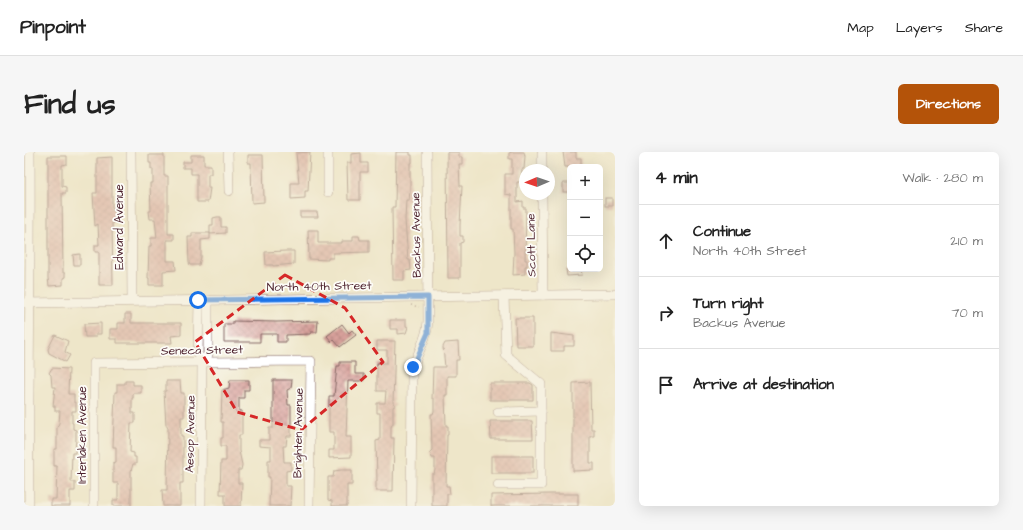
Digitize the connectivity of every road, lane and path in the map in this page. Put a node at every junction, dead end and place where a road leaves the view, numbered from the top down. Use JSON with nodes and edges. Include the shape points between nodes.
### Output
{"nodes":[{"id":1,"x":30,"y":152,"type":"edge"},
{"id":2,"x":130,"y":152,"type":"edge"},
{"id":3,"x":228,"y":152,"type":"edge"},
{"id":4,"x":328,"y":152,"type":"edge"},
{"id":5,"x":427,"y":152,"type":"edge"},
{"id":6,"x":542,"y":152,"type":"edge"},
{"id":7,"x":542,"y":164,"type":"edge"},
{"id":8,"x":228,"y":191,"type":"dead end"},
{"id":9,"x":328,"y":192,"type":"dead end"},
{"id":10,"x":27,"y":194,"type":"edge"},
{"id":11,"x":542,"y":200,"type":"edge"},
{"id":12,"x":27,"y":214,"type":"edge"},
{"id":13,"x":615,"y":294,"type":"edge"},
{"id":14,"x":544,"y":295,"type":"junction"},
{"id":15,"x":504,"y":296,"type":"junction"},
{"id":16,"x":428,"y":297,"type":"junction"},
{"id":17,"x":198,"y":300,"type":"junction"},
{"id":18,"x":208,"y":300,"type":"junction"},
{"id":19,"x":132,"y":301,"type":"junction"},
{"id":20,"x":27,"y":303,"type":"edge"},
{"id":21,"x":310,"y":361,"type":"joint"},
{"id":22,"x":202,"y":362,"type":"junction"},
{"id":23,"x":94,"y":364,"type":"joint"},
{"id":24,"x":541,"y":411,"type":"junction"},
{"id":25,"x":498,"y":412,"type":"dead end"},
{"id":26,"x":498,"y":485,"type":"dead end"},
{"id":27,"x":29,"y":506,"type":"edge"},
{"id":28,"x":94,"y":506,"type":"edge"},
{"id":29,"x":201,"y":506,"type":"edge"},
{"id":30,"x":309,"y":506,"type":"edge"},
{"id":31,"x":411,"y":506,"type":"edge"}],
"edges":[{"from":1,"to":10,"type":"street"},
{"from":2,"to":19,"type":"street","name":"Edward Avenue"},
{"from":3,"to":8,"type":"street"},
{"from":4,"to":9,"type":"street"},
{"from":5,"to":16,"type":"street","name":"Backus Avenue"},
{"from":6,"to":7,"type":"street"},
{"from":10,"to":12,"type":"street"},
{"from":11,"to":14,"type":"street","name":"Scott Lane"},
{"from":12,"to":20,"type":"street"},
{"from":13,"to":14,"type":"street","name":"North 40th Street"},
{"from":14,"to":15,"type":"street","name":"North 40th Street"},
{"from":15,"to":16,"type":"street","name":"North 40th Street"},
{"from":15,"to":24,"type":"street","via":[[506,355],[541,384]]},
{"from":16,"to":18,"type":"street","name":"North 40th Street"},
{"from":16,"to":31,"type":"street","name":"Backus Avenue","via":[[428,333],[412,375]]},
{"from":17,"to":18,"type":"street","name":"North 40th Street"},
{"from":17,"to":19,"type":"street","name":"North 40th Street"},
{"from":17,"to":22,"type":"street","name":"Aesop Avenue","via":[[198,355]]},
{"from":18,"to":22,"type":"street","name":"Aesop Avenue","via":[[208,354]]},
{"from":19,"to":20,"type":"street","name":"North 40th Street"},
{"from":20,"to":27,"type":"street"},
{"from":21,"to":22,"type":"street","name":"Seneca Street"},
{"from":21,"to":30,"type":"street","name":"Brighten Avenue"},
{"from":22,"to":23,"type":"street","name":"Seneca Street"},
{"from":22,"to":29,"type":"street","name":"Aesop Avenue"},
{"from":23,"to":28,"type":"street","name":"Interlaken Avenue"},
{"from":24,"to":25,"type":"street"},
{"from":24,"to":26,"type":"street","via":[[541,485]]}]}
